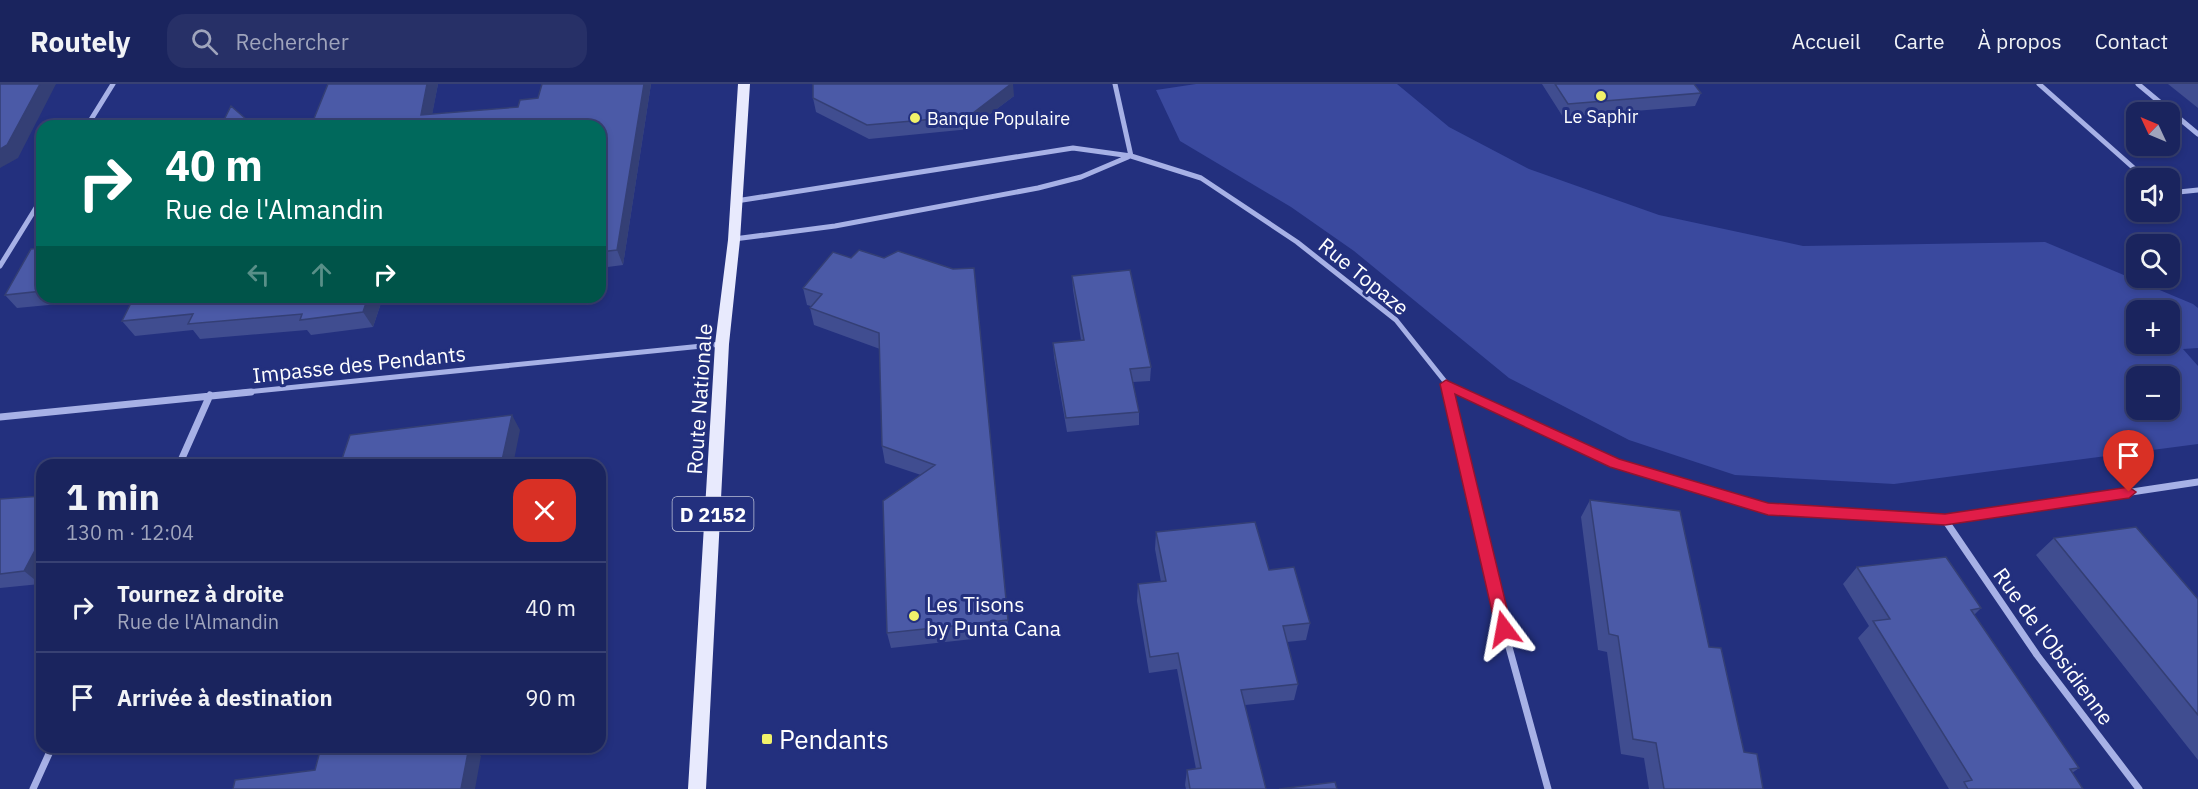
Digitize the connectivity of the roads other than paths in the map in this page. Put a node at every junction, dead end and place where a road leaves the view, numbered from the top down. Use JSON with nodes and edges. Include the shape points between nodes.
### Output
{"nodes":[{"id":1,"x":113,"y":84,"type":"edge"},
{"id":2,"x":744,"y":84,"type":"edge"},
{"id":3,"x":1115,"y":84,"type":"edge"},
{"id":4,"x":2039,"y":84,"type":"edge"},
{"id":5,"x":2138,"y":84,"type":"edge"},
{"id":6,"x":91,"y":120,"type":"edge"},
{"id":7,"x":2198,"y":134,"type":"edge"},
{"id":8,"x":1131,"y":156,"type":"junction"},
{"id":9,"x":2134,"y":168,"type":"edge"},
{"id":10,"x":2198,"y":190,"type":"edge"},
{"id":11,"x":2180,"y":192,"type":"edge"},
{"id":12,"x":735,"y":201,"type":"junction"},
{"id":13,"x":36,"y":208,"type":"edge"},
{"id":14,"x":734,"y":240,"type":"junction"},
{"id":15,"x":0,"y":266,"type":"edge"},
{"id":16,"x":722,"y":344,"type":"junction"},
{"id":17,"x":1446,"y":384,"type":"junction"},
{"id":18,"x":210,"y":395,"type":"junction"},
{"id":19,"x":0,"y":417,"type":"edge"},
{"id":20,"x":182,"y":459,"type":"edge"},
{"id":21,"x":2198,"y":482,"type":"edge"},
{"id":22,"x":1945,"y":519,"type":"junction"},
{"id":23,"x":49,"y":753,"type":"edge"},
{"id":24,"x":33,"y":789,"type":"edge"},
{"id":25,"x":697,"y":789,"type":"edge"},
{"id":26,"x":1548,"y":789,"type":"edge"},
{"id":27,"x":2139,"y":789,"type":"edge"}],
"edges":[{"from":1,"to":6,"type":"street"},
{"from":2,"to":12,"type":"main road","name":"Route Nationale","number":"D 2152"},
{"from":3,"to":8,"type":"street"},
{"from":4,"to":9,"type":"street"},
{"from":5,"to":7,"type":"street"},
{"from":8,"to":12,"type":"street","name":"Rue Topaze","via":[[1073,148]]},
{"from":8,"to":14,"type":"street","via":[[1081,177],[1038,188],[835,226]]},
{"from":8,"to":17,"type":"street","name":"Rue Topaze","via":[[1201,178],[1297,242],[1395,320]]},
{"from":10,"to":11,"type":"street"},
{"from":12,"to":14,"type":"main road","name":"Route Nationale","number":"D 2152"},
{"from":13,"to":15,"type":"street"},
{"from":14,"to":16,"type":"main road","name":"Route Nationale","number":"D 2152"},
{"from":16,"to":18,"type":"street","name":"Impasse des Pendants"},
{"from":16,"to":25,"type":"main road","name":"Route Nationale","number":"D 2152"},
{"from":17,"to":22,"type":"street","via":[[1615,463],[1768,509]]},
{"from":17,"to":26,"type":"street","name":"Rue Topaze","via":[[1504,629]]},
{"from":18,"to":19,"type":"street","name":"Impasse des Pendants"},
{"from":18,"to":20,"type":"street"},
{"from":21,"to":22,"type":"street"},
{"from":22,"to":27,"type":"street","name":"Rue de l'Obsidienne","via":[[2037,655]]},
{"from":23,"to":24,"type":"street"}]}
